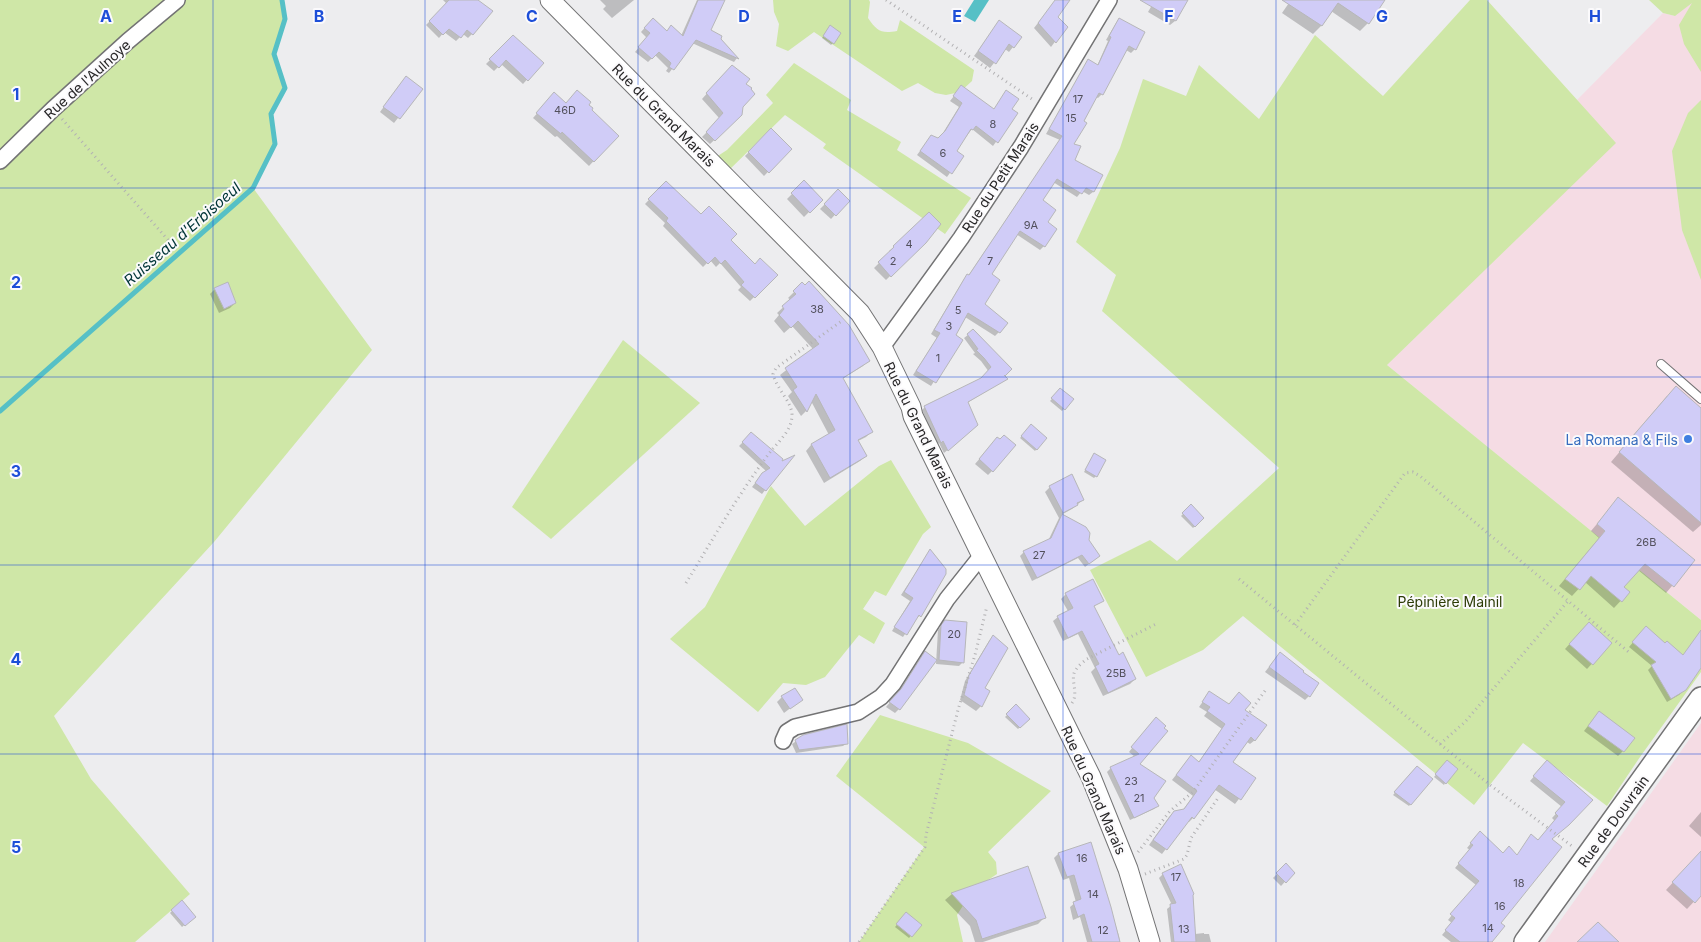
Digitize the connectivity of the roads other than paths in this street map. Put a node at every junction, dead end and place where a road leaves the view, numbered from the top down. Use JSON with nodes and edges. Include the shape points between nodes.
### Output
{"nodes":[{"id":1,"x":177,"y":0,"type":"edge"},
{"id":2,"x":550,"y":0,"type":"edge"},
{"id":3,"x":1109,"y":0,"type":"edge"},
{"id":4,"x":0,"y":161,"type":"edge"},
{"id":5,"x":882,"y":347,"type":"junction"},
{"id":6,"x":1661,"y":364,"type":"dead end"},
{"id":7,"x":1701,"y":399,"type":"edge"},
{"id":8,"x":982,"y":554,"type":"junction"},
{"id":9,"x":1701,"y":698,"type":"edge"},
{"id":10,"x":783,"y":741,"type":"dead end"},
{"id":11,"x":1150,"y":942,"type":"edge"},
{"id":12,"x":1525,"y":942,"type":"edge"}],
"edges":[{"from":1,"to":4,"type":"street","name":"Rue de l'Aulnoye","via":[[53,109]]},
{"from":2,"to":5,"type":"street","name":"Rue du Grand Marais","via":[[854,306]]},
{"from":3,"to":5,"type":"street","name":"Rue du Petit Marais","via":[[1021,147],[961,238]]},
{"from":5,"to":8,"type":"street","name":"Rue du Grand Marais"},
{"from":6,"to":7,"type":"lane"},
{"from":8,"to":10,"type":"street","via":[[881,697],[858,712],[795,727],[787,732]]},
{"from":8,"to":11,"type":"street","name":"Rue du Grand Marais","via":[[1091,777],[1128,871]]},
{"from":9,"to":12,"type":"main road","name":"Rue de Douvrain"}]}
